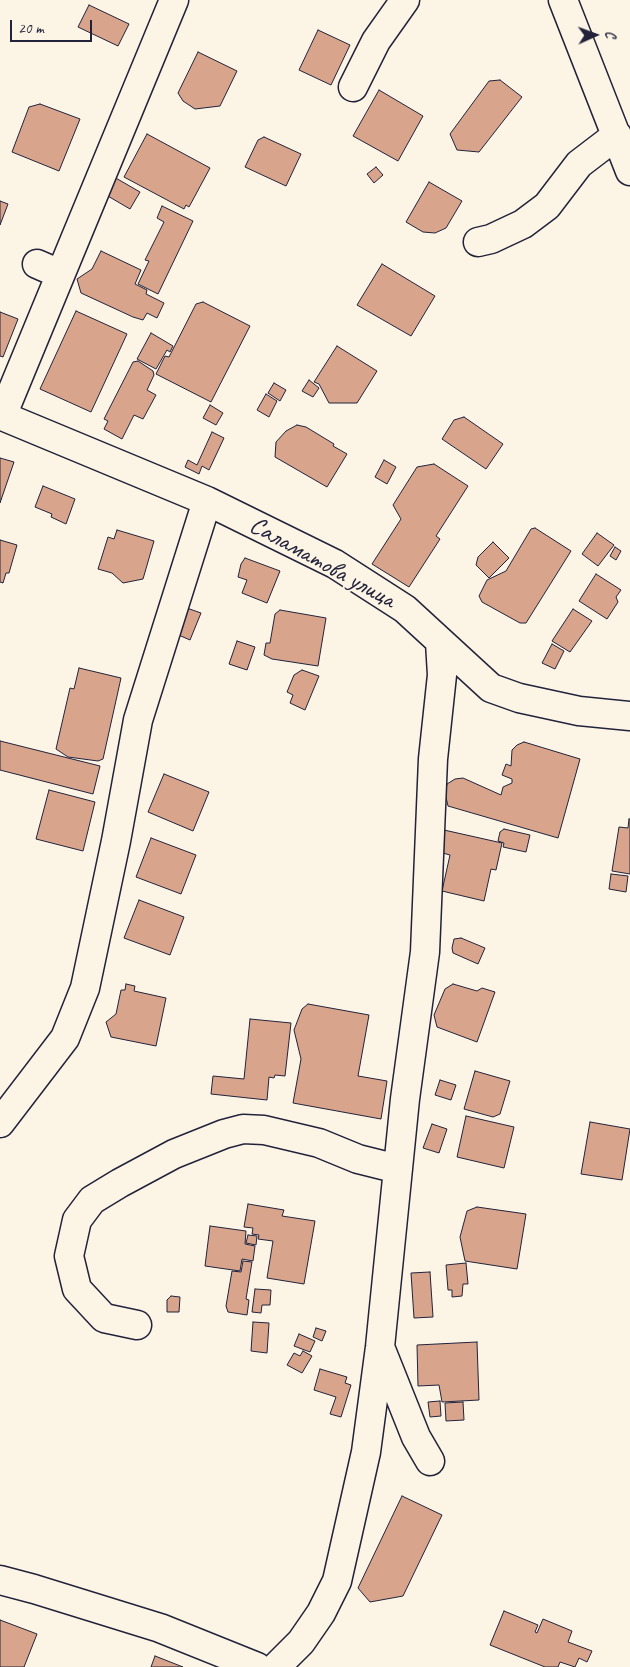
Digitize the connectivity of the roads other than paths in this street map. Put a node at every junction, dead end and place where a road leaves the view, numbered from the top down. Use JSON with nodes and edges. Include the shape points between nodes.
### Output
{"nodes":[{"id":1,"x":174,"y":0,"type":"edge"},
{"id":2,"x":405,"y":0,"type":"edge"},
{"id":3,"x":564,"y":0,"type":"edge"},
{"id":4,"x":353,"y":87,"type":"dead end"},
{"id":5,"x":617,"y":135,"type":"junction"},
{"id":6,"x":630,"y":171,"type":"edge"},
{"id":7,"x":478,"y":242,"type":"dead end"},
{"id":8,"x":1,"y":415,"type":"edge"},
{"id":9,"x":207,"y":501,"type":"junction"},
{"id":10,"x":440,"y":642,"type":"junction"},
{"id":11,"x":630,"y":716,"type":"edge"},
{"id":12,"x":0,"y":1123,"type":"edge"},
{"id":13,"x":398,"y":1169,"type":"junction"},
{"id":14,"x":137,"y":1325,"type":"dead end"},
{"id":15,"x":380,"y":1347,"type":"junction"},
{"id":16,"x":430,"y":1461,"type":"dead end"},
{"id":17,"x":0,"y":1580,"type":"edge"},
{"id":18,"x":257,"y":1667,"type":"edge"},
{"id":19,"x":276,"y":1667,"type":"edge"}],
"edges":[{"from":1,"to":8,"type":"street","via":[[48,269]]},
{"from":2,"to":4,"type":"street","via":[[376,41]]},
{"from":3,"to":5,"type":"street"},
{"from":5,"to":6,"type":"street"},
{"from":5,"to":7,"type":"street","via":[[579,164],[547,206],[523,224]]},
{"from":8,"to":9,"type":"street","name":"Саламатова улица"},
{"from":9,"to":10,"type":"street","name":"Саламатова улица","via":[[334,564],[405,609]]},
{"from":9,"to":12,"type":"street","via":[[138,720],[85,988],[65,1038]]},
{"from":10,"to":11,"type":"street","name":"Саламатова улица","via":[[491,688],[519,698],[579,711]]},
{"from":10,"to":13,"type":"street","via":[[442,675],[433,759],[425,952]]},
{"from":13,"to":14,"type":"street","via":[[358,1159],[319,1143],[264,1130],[243,1129],[174,1154],[106,1191],[92,1200],[77,1220],[69,1256],[77,1289],[104,1318]]},
{"from":13,"to":15,"type":"street"},
{"from":15,"to":16,"type":"street","via":[[416,1438]]},
{"from":15,"to":19,"type":"street","via":[[366,1452],[337,1581],[301,1642]]},
{"from":17,"to":18,"type":"street","via":[[160,1628]]}]}
